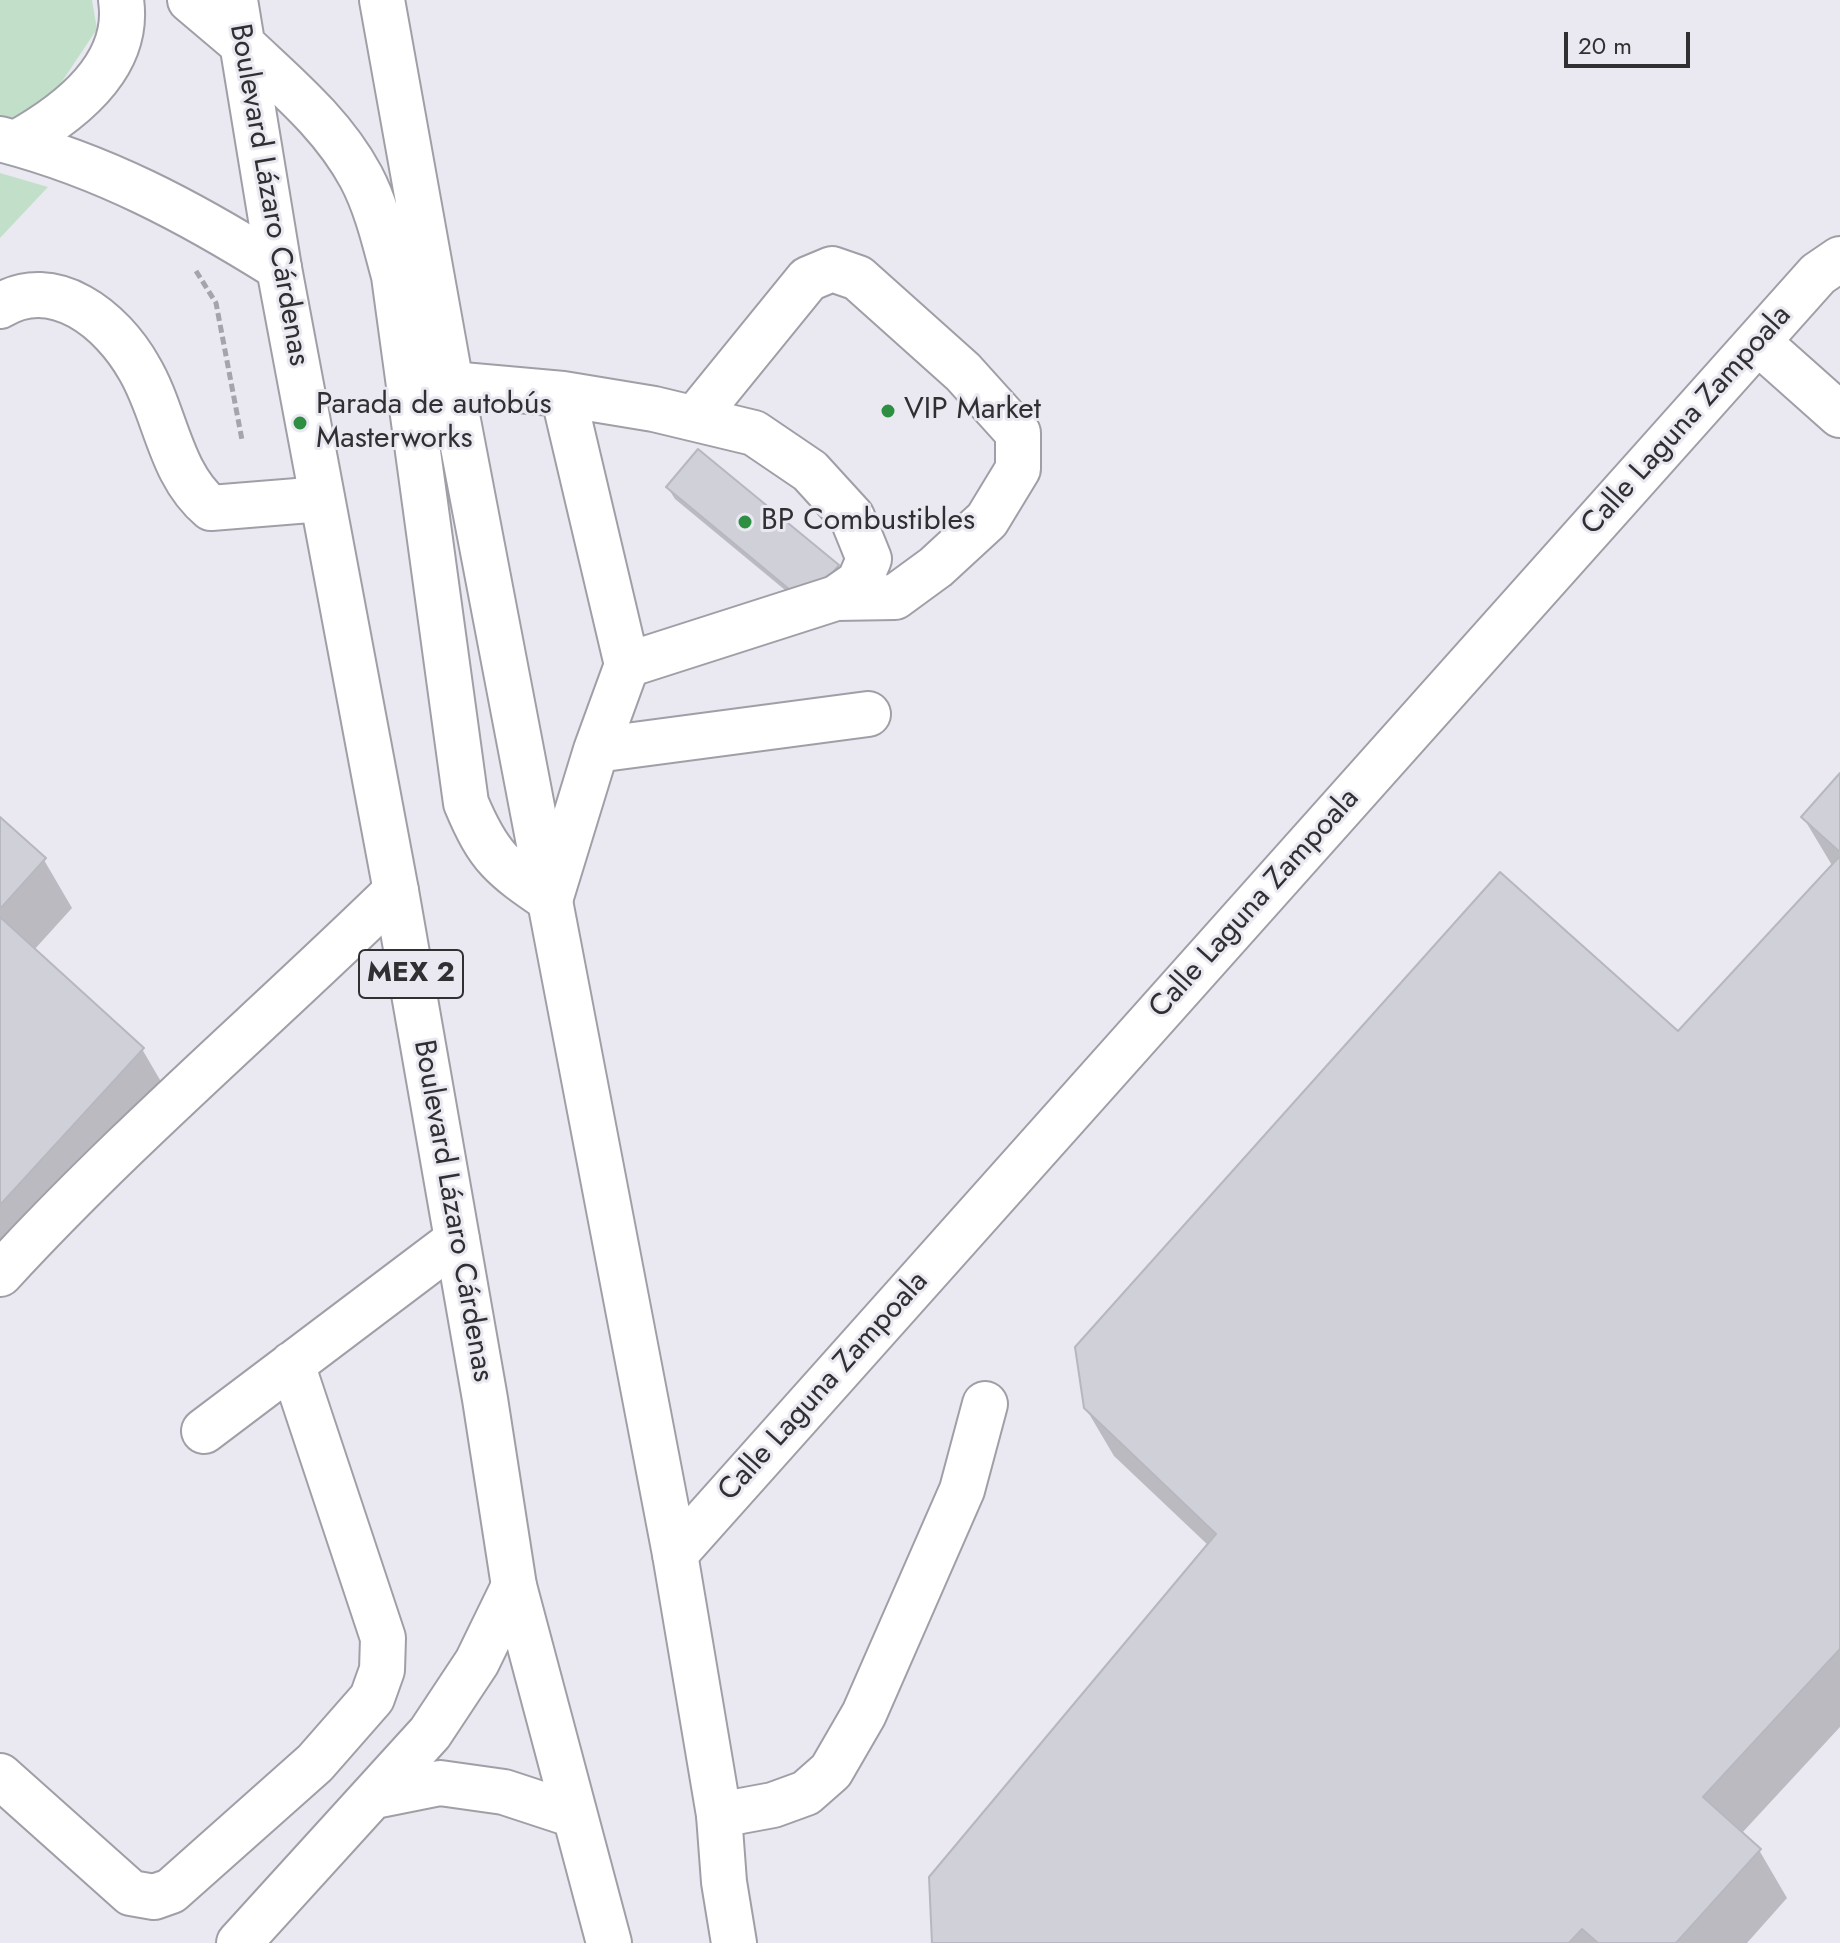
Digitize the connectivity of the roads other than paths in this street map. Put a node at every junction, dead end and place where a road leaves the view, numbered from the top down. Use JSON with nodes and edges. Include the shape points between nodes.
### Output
{"nodes":[{"id":1,"x":121,"y":0,"type":"edge"},
{"id":2,"x":190,"y":0,"type":"edge"},
{"id":3,"x":235,"y":0,"type":"edge"},
{"id":4,"x":382,"y":0,"type":"edge"},
{"id":5,"x":242,"y":44,"type":"junction"},
{"id":6,"x":8,"y":141,"type":"edge"},
{"id":7,"x":1840,"y":259,"type":"edge"},
{"id":8,"x":279,"y":268,"type":"junction"},
{"id":9,"x":0,"y":306,"type":"edge"},
{"id":10,"x":1758,"y":342,"type":"junction"},
{"id":11,"x":451,"y":384,"type":"junction"},
{"id":12,"x":563,"y":394,"type":"junction"},
{"id":13,"x":1840,"y":415,"type":"edge"},
{"id":14,"x":695,"y":418,"type":"junction"},
{"id":15,"x":322,"y":499,"type":"junction"},
{"id":16,"x":836,"y":598,"type":"junction"},
{"id":17,"x":627,"y":665,"type":"junction"},
{"id":18,"x":868,"y":714,"type":"dead end"},
{"id":19,"x":596,"y":750,"type":"junction"},
{"id":20,"x":396,"y":891,"type":"junction"},
{"id":21,"x":550,"y":900,"type":"junction"},
{"id":22,"x":457,"y":1240,"type":"junction"},
{"id":23,"x":0,"y":1274,"type":"edge"},
{"id":24,"x":292,"y":1364,"type":"junction"},
{"id":25,"x":985,"y":1404,"type":"dead end"},
{"id":26,"x":204,"y":1431,"type":"dead end"},
{"id":27,"x":675,"y":1554,"type":"junction"},
{"id":28,"x":514,"y":1586,"type":"junction"},
{"id":29,"x":0,"y":1776,"type":"edge"},
{"id":30,"x":375,"y":1796,"type":"junction"},
{"id":31,"x":574,"y":1815,"type":"junction"},
{"id":32,"x":719,"y":1815,"type":"junction"},
{"id":33,"x":239,"y":1943,"type":"edge"},
{"id":34,"x":609,"y":1943,"type":"edge"},
{"id":35,"x":734,"y":1943,"type":"edge"}],
"edges":[{"from":1,"to":6,"type":"main road","via":[[121,39],[97,80],[49,123]]},
{"from":2,"to":5,"type":"main road"},
{"from":3,"to":5,"type":"main road","name":"Boulevard Lázaro Cárdenas","number":"MEX 2"},
{"from":4,"to":11,"type":"main road"},
{"from":5,"to":8,"type":"main road","name":"Boulevard Lázaro Cárdenas","number":"MEX 2"},
{"from":5,"to":21,"type":"main road","via":[[319,117],[361,177],[373,207],[394,276],[466,803],[483,844]]},
{"from":6,"to":8,"type":"main road","via":[[137,186]]},
{"from":7,"to":10,"type":"main road","name":"Calle Laguna Zampoala","via":[[1818,274]]},
{"from":8,"to":15,"type":"main road","name":"Boulevard Lázaro Cárdenas","number":"MEX 2"},
{"from":9,"to":15,"type":"main road","via":[[33,294],[62,296],[105,325],[139,367],[179,467],[211,508]]},
{"from":10,"to":13,"type":"main road"},
{"from":10,"to":27,"type":"main road","name":"Calle Laguna Zampoala"},
{"from":11,"to":12,"type":"main road"},
{"from":11,"to":21,"type":"main road"},
{"from":12,"to":14,"type":"main road"},
{"from":12,"to":17,"type":"main road"},
{"from":14,"to":16,"type":"main road","via":[[754,433],[810,471],[852,517],[869,559],[859,582]]},
{"from":14,"to":16,"type":"main road","via":[[808,279],[832,269],[858,278],[963,372],[1018,433],[1018,469],[987,520],[936,567],[895,597]]},
{"from":15,"to":20,"type":"main road","name":"Boulevard Lázaro Cárdenas","number":"MEX 2"},
{"from":16,"to":17,"type":"main road"},
{"from":17,"to":19,"type":"main road"},
{"from":18,"to":19,"type":"main road"},
{"from":19,"to":21,"type":"main road"},
{"from":20,"to":22,"type":"main road","name":"Boulevard Lázaro Cárdenas","number":"MEX 2"},
{"from":20,"to":23,"type":"main road","via":[[72,1196]]},
{"from":21,"to":27,"type":"main road"},
{"from":22,"to":24,"type":"main road"},
{"from":22,"to":28,"type":"main road","name":"Boulevard Lázaro Cárdenas","number":"MEX 2"},
{"from":24,"to":26,"type":"main road"},
{"from":24,"to":29,"type":"main road","via":[[383,1638],[382,1670],[372,1698],[315,1763],[198,1871],[154,1897],[131,1893]]},
{"from":25,"to":32,"type":"main road","via":[[962,1490],[864,1714],[831,1771],[806,1793]]},
{"from":27,"to":32,"type":"main road"},
{"from":28,"to":30,"type":"main road","via":[[477,1662],[446,1709]]},
{"from":28,"to":31,"type":"main road","name":"Boulevard Lázaro Cárdenas","number":"MEX 2"},
{"from":30,"to":31,"type":"main road","via":[[440,1783],[504,1792]]},
{"from":30,"to":33,"type":"main road"},
{"from":31,"to":34,"type":"main road","name":"Boulevard Lázaro Cárdenas","number":"MEX 2"},
{"from":32,"to":35,"type":"main road"}]}
